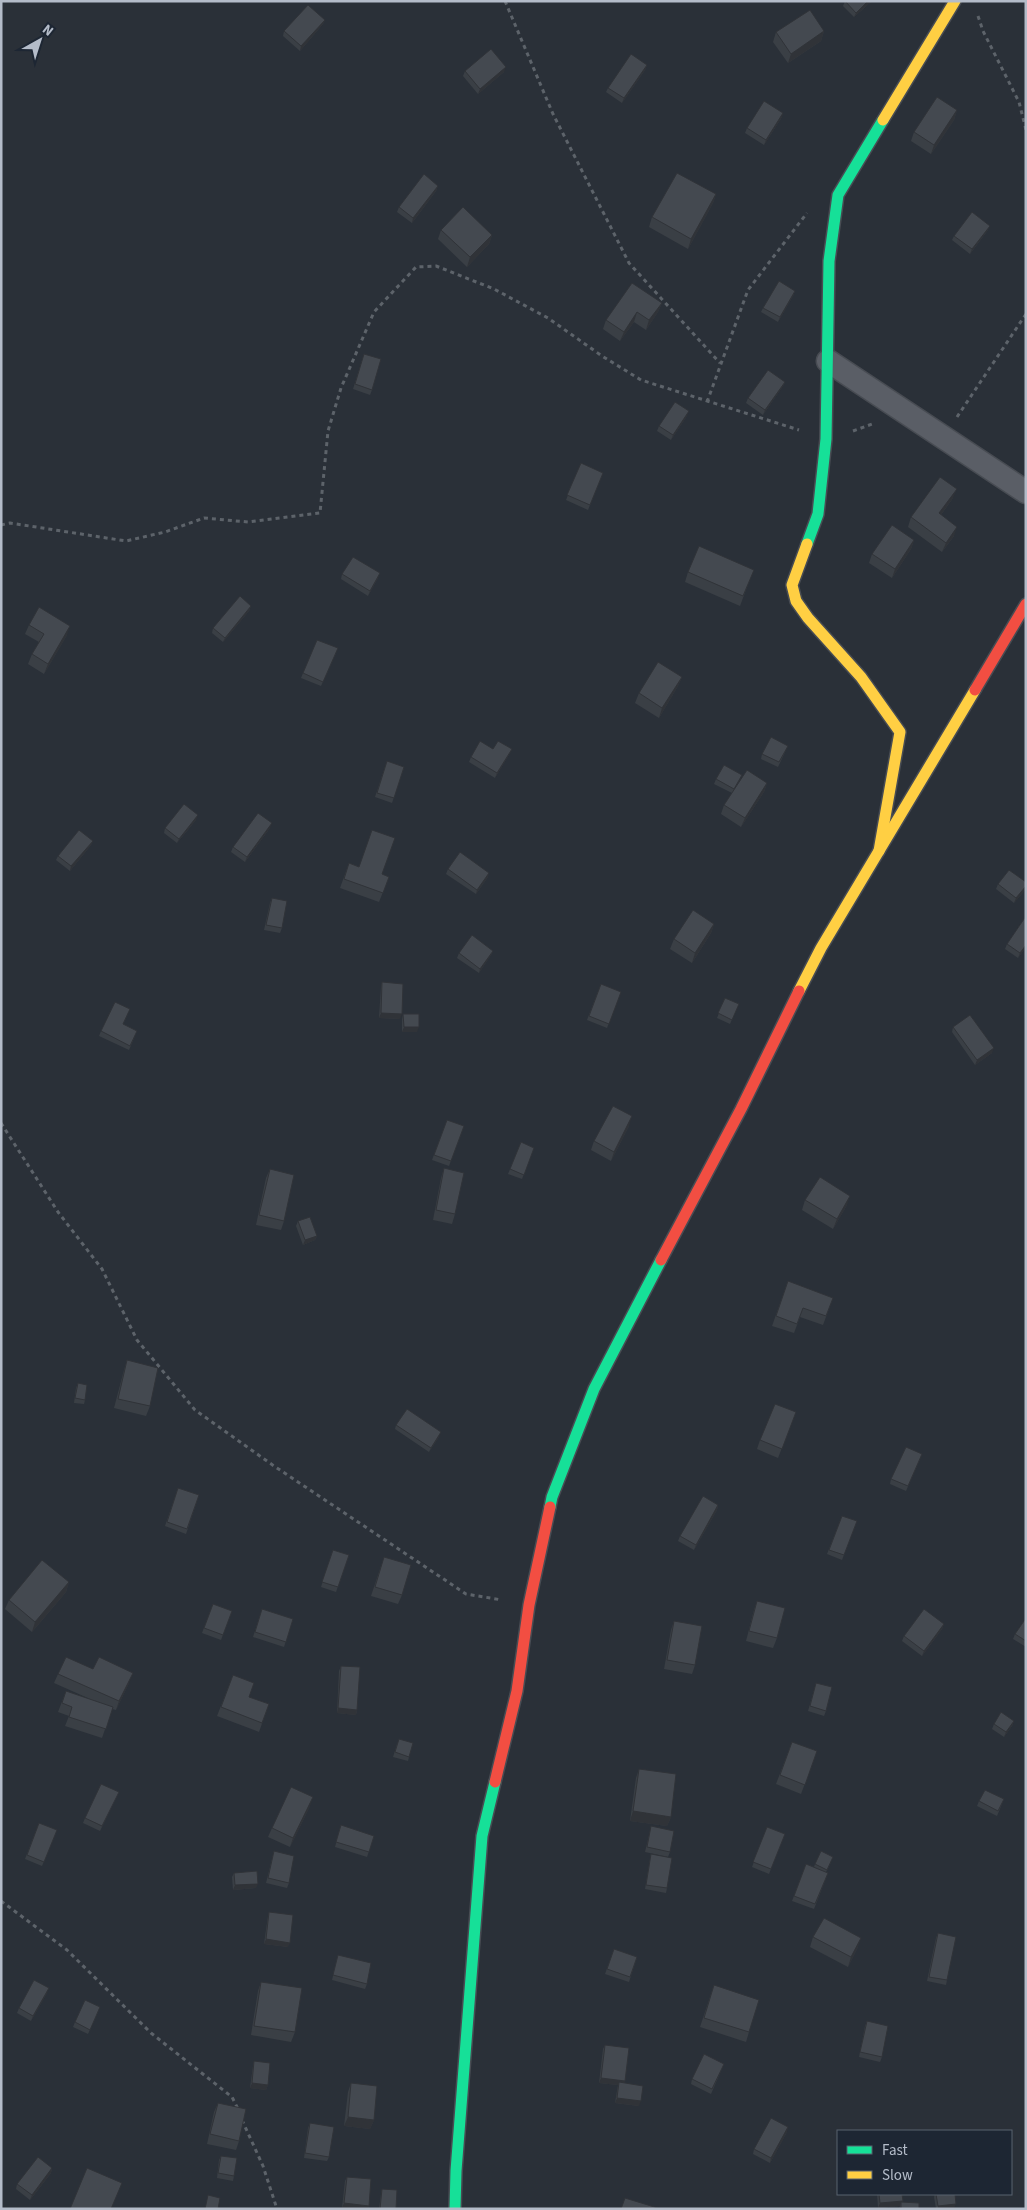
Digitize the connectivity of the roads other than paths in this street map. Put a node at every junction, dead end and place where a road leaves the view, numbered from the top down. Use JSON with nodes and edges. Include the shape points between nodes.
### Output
{"nodes":[{"id":1,"x":955,"y":1,"type":"edge"},
{"id":2,"x":828,"y":361,"type":"junction"},
{"id":3,"x":1026,"y":492,"type":"edge"},
{"id":4,"x":1026,"y":604,"type":"edge"},
{"id":5,"x":879,"y":851,"type":"junction"},
{"id":6,"x":455,"y":2209,"type":"edge"}],
"edges":[{"from":1,"to":2,"type":"main road","via":[[838,195],[829,261]]},
{"from":2,"to":3,"type":"street"},
{"from":2,"to":5,"type":"main road","via":[[826,439],[818,514],[792,585],[796,601],[808,618],[861,677],[900,732]]},
{"from":4,"to":5,"type":"main road"},
{"from":5,"to":6,"type":"main road","via":[[821,948],[594,1389],[552,1497],[529,1606],[517,1690],[482,1836]]}]}
